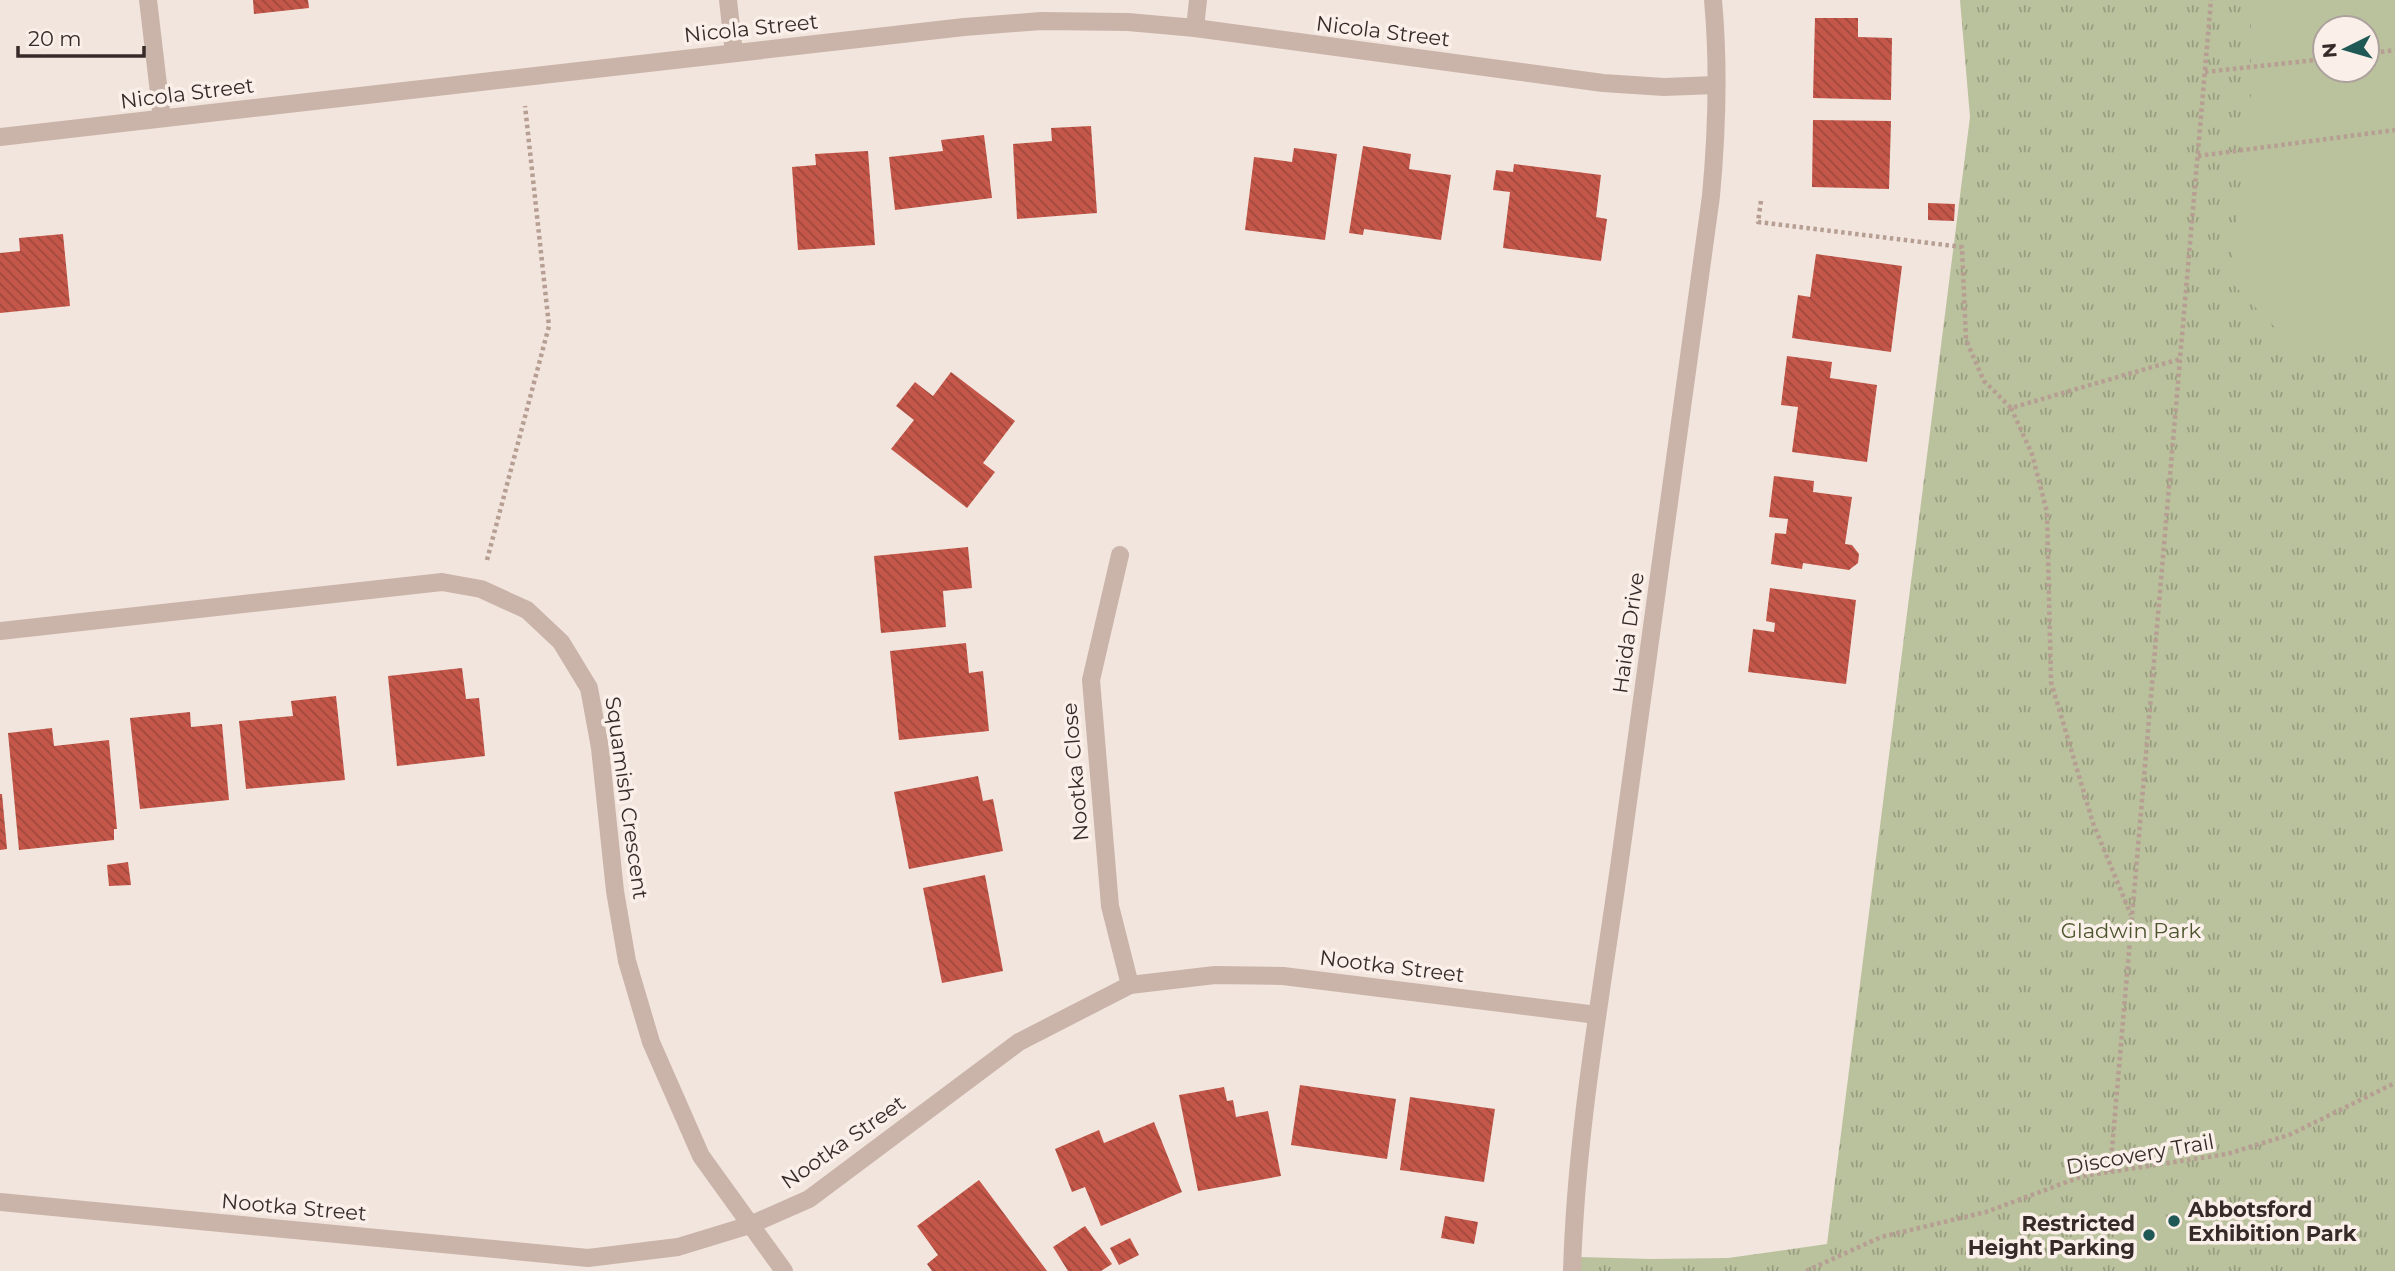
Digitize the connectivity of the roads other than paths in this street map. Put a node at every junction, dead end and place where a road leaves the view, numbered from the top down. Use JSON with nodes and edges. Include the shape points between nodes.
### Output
{"nodes":[{"id":1,"x":148,"y":0,"type":"edge"},
{"id":2,"x":728,"y":0,"type":"edge"},
{"id":3,"x":1198,"y":0,"type":"edge"},
{"id":4,"x":1713,"y":0,"type":"edge"},
{"id":5,"x":1195,"y":28,"type":"junction"},
{"id":6,"x":734,"y":53,"type":"junction"},
{"id":7,"x":1716,"y":85,"type":"junction"},
{"id":8,"x":162,"y":118,"type":"junction"},
{"id":9,"x":0,"y":138,"type":"edge"},
{"id":10,"x":1120,"y":555,"type":"dead end"},
{"id":11,"x":0,"y":632,"type":"edge"},
{"id":12,"x":1130,"y":985,"type":"junction"},
{"id":13,"x":1597,"y":1015,"type":"junction"},
{"id":14,"x":0,"y":1202,"type":"edge"},
{"id":15,"x":750,"y":1225,"type":"junction"},
{"id":16,"x":784,"y":1271,"type":"edge"},
{"id":17,"x":1573,"y":1271,"type":"edge"}],
"edges":[{"from":1,"to":8,"type":"street"},
{"from":2,"to":6,"type":"street"},
{"from":3,"to":5,"type":"street"},
{"from":4,"to":7,"type":"street","name":"Haida Drive"},
{"from":5,"to":6,"type":"street","name":"Nicola Street","via":[[1041,21]]},
{"from":5,"to":7,"type":"street","name":"Nicola Street","via":[[1603,83]]},
{"from":6,"to":8,"type":"street","name":"Nicola Street"},
{"from":7,"to":13,"type":"street","name":"Haida Drive","via":[[1711,196]]},
{"from":8,"to":9,"type":"street","name":"Nicola Street"},
{"from":10,"to":12,"type":"street","name":"Nootka Close","via":[[1091,680],[1110,906]]},
{"from":11,"to":15,"type":"street","name":"Squamish Crescent","via":[[442,582],[481,589],[527,610],[561,642],[589,688],[627,961],[651,1042],[701,1156]]},
{"from":12,"to":13,"type":"street","name":"Nootka Street","via":[[1215,975],[1283,976]]},
{"from":12,"to":15,"type":"street","name":"Nootka Street","via":[[1018,1042],[809,1199]]},
{"from":13,"to":17,"type":"street","name":"Haida Drive","via":[[1577,1186]]},
{"from":14,"to":15,"type":"street","name":"Nootka Street","via":[[588,1258],[678,1247]]},
{"from":15,"to":16,"type":"street","name":"Squamish Crescent"}]}
